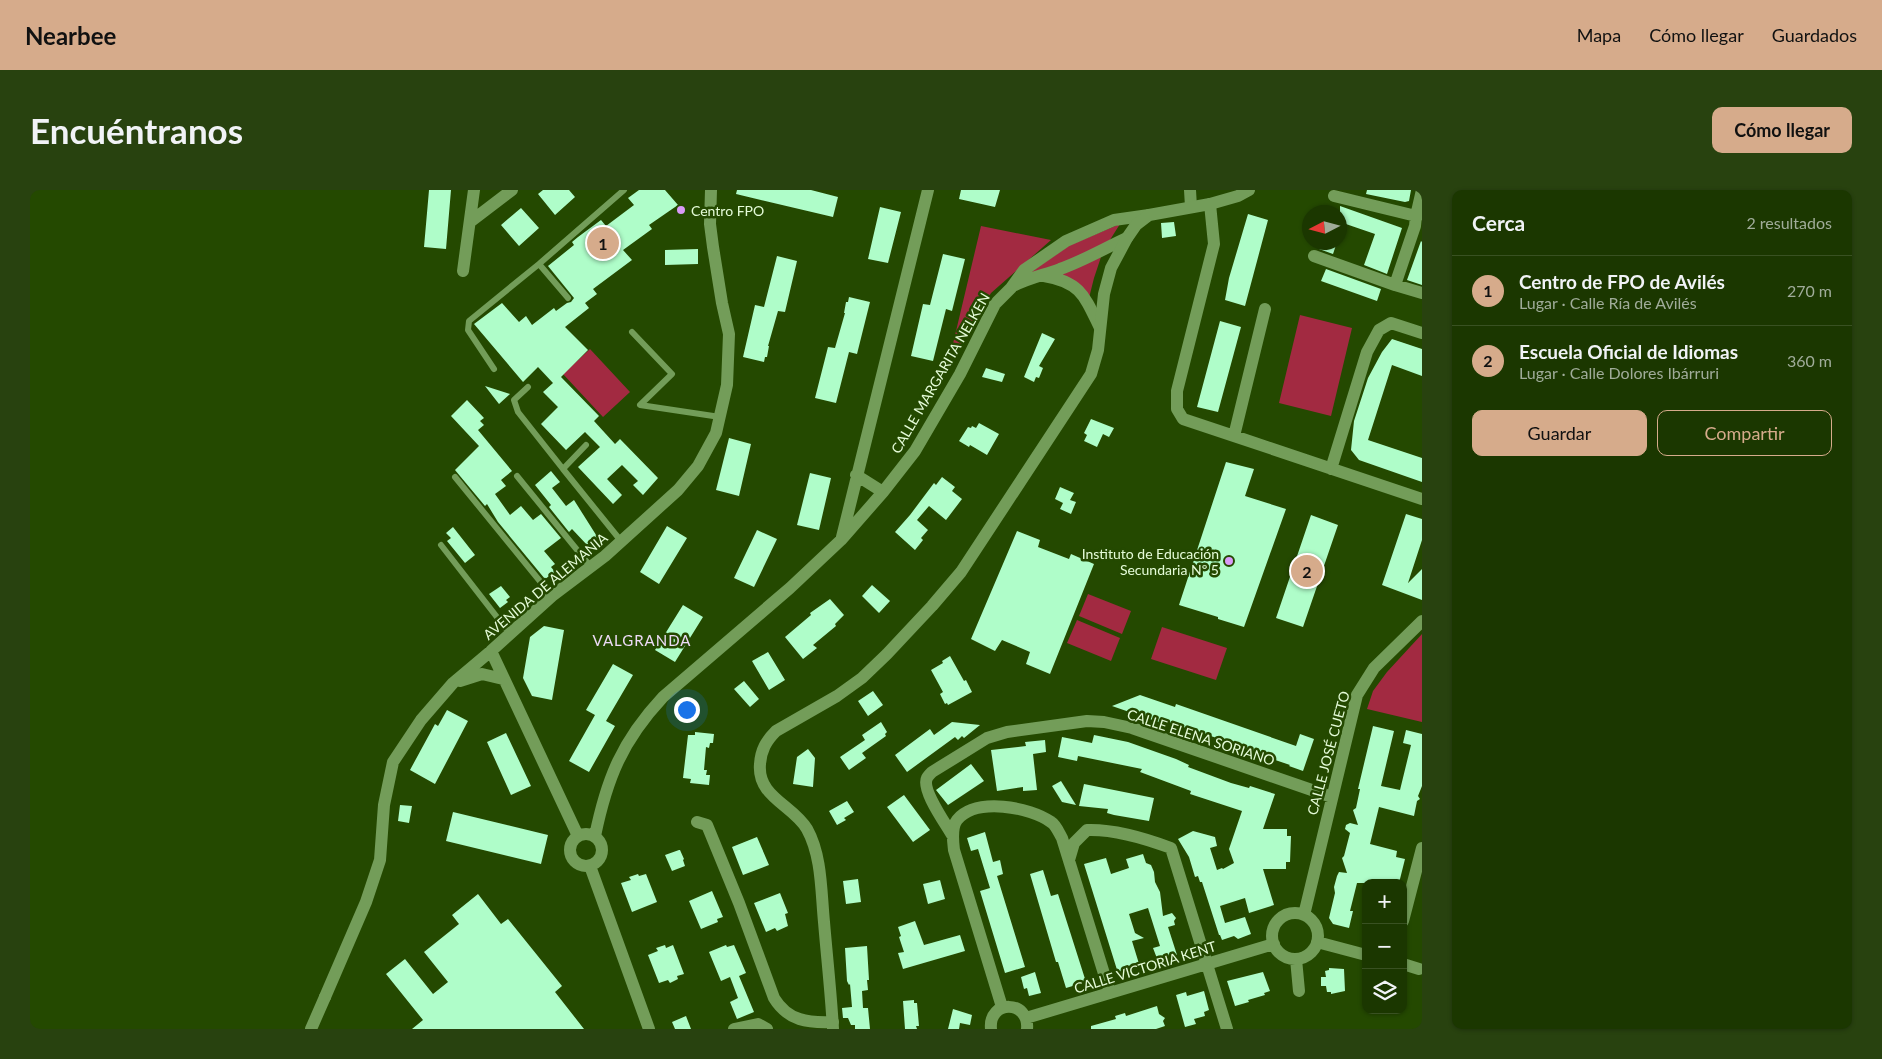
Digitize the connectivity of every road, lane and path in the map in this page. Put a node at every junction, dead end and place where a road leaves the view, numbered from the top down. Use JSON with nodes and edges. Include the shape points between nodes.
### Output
{"nodes":[{"id":1,"x":474,"y":190,"type":"edge"},
{"id":2,"x":512,"y":190,"type":"edge"},
{"id":3,"x":624,"y":190,"type":"edge"},
{"id":4,"x":711,"y":190,"type":"edge"},
{"id":5,"x":928,"y":190,"type":"edge"},
{"id":6,"x":1190,"y":190,"type":"edge"},
{"id":7,"x":1249,"y":190,"type":"edge"},
{"id":8,"x":1422,"y":190,"type":"edge"},
{"id":9,"x":1334,"y":196,"type":"dead end"},
{"id":10,"x":1210,"y":204,"type":"junction"},
{"id":11,"x":1191,"y":207,"type":"junction"},
{"id":12,"x":1149,"y":215,"type":"junction"},
{"id":13,"x":470,"y":222,"type":"junction"},
{"id":14,"x":1419,"y":223,"type":"edge"},
{"id":15,"x":1127,"y":238,"type":"junction"},
{"id":16,"x":1314,"y":256,"type":"dead end"},
{"id":17,"x":540,"y":264,"type":"junction"},
{"id":18,"x":463,"y":271,"type":"dead end"},
{"id":19,"x":1042,"y":275,"type":"junction"},
{"id":20,"x":1395,"y":285,"type":"junction"},
{"id":21,"x":1011,"y":288,"type":"junction"},
{"id":22,"x":1422,"y":293,"type":"edge"},
{"id":23,"x":568,"y":298,"type":"dead end"},
{"id":24,"x":1265,"y":309,"type":"dead end"},
{"id":25,"x":1100,"y":328,"type":"junction"},
{"id":26,"x":632,"y":332,"type":"dead end"},
{"id":27,"x":1422,"y":333,"type":"edge"},
{"id":28,"x":494,"y":369,"type":"dead end"},
{"id":29,"x":528,"y":387,"type":"dead end"},
{"id":30,"x":720,"y":417,"type":"junction"},
{"id":31,"x":1234,"y":436,"type":"junction"},
{"id":32,"x":586,"y":445,"type":"dead end"},
{"id":33,"x":563,"y":469,"type":"junction"},
{"id":34,"x":1331,"y":469,"type":"junction"},
{"id":35,"x":856,"y":475,"type":"junction"},
{"id":36,"x":516,"y":476,"type":"dead end"},
{"id":37,"x":455,"y":477,"type":"dead end"},
{"id":38,"x":883,"y":492,"type":"junction"},
{"id":39,"x":1422,"y":499,"type":"edge"},
{"id":40,"x":841,"y":540,"type":"junction"},
{"id":41,"x":621,"y":541,"type":"junction"},
{"id":42,"x":441,"y":545,"type":"dead end"},
{"id":43,"x":590,"y":567,"type":"junction"},
{"id":44,"x":552,"y":596,"type":"junction"},
{"id":45,"x":1422,"y":621,"type":"edge"},
{"id":46,"x":510,"y":634,"type":"junction"},
{"id":47,"x":491,"y":651,"type":"junction"},
{"id":48,"x":503,"y":679,"type":"junction"},
{"id":49,"x":453,"y":683,"type":"junction"},
{"id":50,"x":1332,"y":797,"type":"junction"},
{"id":51,"x":697,"y":822,"type":"dead end"},
{"id":52,"x":952,"y":835,"type":"junction"},
{"id":53,"x":578,"y":836,"type":"junction"},
{"id":54,"x":595,"y":836,"type":"junction"},
{"id":55,"x":1422,"y":848,"type":"edge"},
{"id":56,"x":1069,"y":860,"type":"junction"},
{"id":57,"x":590,"y":866,"type":"junction"},
{"id":58,"x":1407,"y":906,"type":"edge"},
{"id":59,"x":1304,"y":914,"type":"junction"},
{"id":60,"x":1317,"y":942,"type":"junction"},
{"id":61,"x":1274,"y":944,"type":"junction"},
{"id":62,"x":1362,"y":954,"type":"edge"},
{"id":63,"x":1296,"y":959,"type":"junction"},
{"id":64,"x":1207,"y":964,"type":"junction"},
{"id":65,"x":1407,"y":965,"type":"edge"},
{"id":66,"x":1419,"y":968,"type":"dead end"},
{"id":67,"x":1299,"y":990,"type":"dead end"},
{"id":68,"x":1110,"y":993,"type":"junction"},
{"id":69,"x":1002,"y":1007,"type":"junction"},
{"id":70,"x":1026,"y":1024,"type":"edge"},
{"id":71,"x":833,"y":1026,"type":"edge"},
{"id":72,"x":311,"y":1029,"type":"edge"},
{"id":73,"x":649,"y":1029,"type":"edge"},
{"id":74,"x":734,"y":1029,"type":"edge"},
{"id":75,"x":767,"y":1029,"type":"edge"},
{"id":76,"x":991,"y":1029,"type":"edge"},
{"id":77,"x":1227,"y":1029,"type":"edge"}],
"edges":[{"from":1,"to":13,"type":"street"},
{"from":2,"to":13,"type":"street"},
{"from":3,"to":17,"type":"lane"},
{"from":4,"to":30,"type":"street","name":"AVENIDA DE ALEMANIA","via":[[710,224],[729,334],[727,385]]},
{"from":5,"to":35,"type":"street"},
{"from":6,"to":11,"type":"street"},
{"from":7,"to":10,"type":"street","name":"CALLE MARGARITA NELKEN"},
{"from":8,"to":14,"type":"street"},
{"from":9,"to":14,"type":"street"},
{"from":10,"to":11,"type":"street","name":"CALLE MARGARITA NELKEN"},
{"from":10,"to":31,"type":"street","via":[[1214,244],[1177,390],[1177,409],[1183,419]]},
{"from":11,"to":12,"type":"street","name":"CALLE MARGARITA NELKEN"},
{"from":12,"to":15,"type":"street"},
{"from":12,"to":21,"type":"street","name":"CALLE MARGARITA NELKEN","via":[[1114,220],[1066,241],[1024,270]]},
{"from":13,"to":18,"type":"street"},
{"from":14,"to":20,"type":"street"},
{"from":15,"to":19,"type":"street"},
{"from":15,"to":25,"type":"street","via":[[1111,268]]},
{"from":16,"to":20,"type":"street"},
{"from":17,"to":23,"type":"lane"},
{"from":17,"to":28,"type":"lane","via":[[469,321],[468,330]]},
{"from":19,"to":21,"type":"street"},
{"from":19,"to":25,"type":"street","via":[[1060,278],[1080,291]]},
{"from":20,"to":22,"type":"street"},
{"from":21,"to":38,"type":"street","name":"CALLE MARGARITA NELKEN","via":[[995,304],[960,374],[915,451]]},
{"from":24,"to":31,"type":"street"},
{"from":25,"to":71,"type":"street","via":[[1091,374],[961,572],[862,678],[780,728],[768,738],[761,751],[762,782],[770,795],[806,828],[814,847],[820,879]]},
{"from":26,"to":30,"type":"lane","via":[[672,374],[640,405]]},
{"from":27,"to":34,"type":"street","via":[[1391,323],[1379,330],[1366,352]]},
{"from":29,"to":33,"type":"lane","via":[[514,400],[518,412]]},
{"from":30,"to":41,"type":"street","name":"AVENIDA DE ALEMANIA","via":[[716,433],[698,466],[678,490]]},
{"from":31,"to":34,"type":"street"},
{"from":32,"to":33,"type":"lane"},
{"from":33,"to":41,"type":"lane"},
{"from":34,"to":39,"type":"street"},
{"from":35,"to":38,"type":"street"},
{"from":35,"to":40,"type":"street"},
{"from":36,"to":43,"type":"lane"},
{"from":37,"to":44,"type":"lane"},
{"from":38,"to":40,"type":"street","name":"CALLE MARGARITA NELKEN"},
{"from":40,"to":54,"type":"street","name":"CALLE MARGARITA NELKEN","via":[[663,697],[645,717],[627,742],[613,773]]},
{"from":41,"to":43,"type":"street","name":"AVENIDA DE ALEMANIA"},
{"from":42,"to":46,"type":"lane"},
{"from":43,"to":44,"type":"street","name":"AVENIDA DE ALEMANIA"},
{"from":44,"to":46,"type":"street","name":"AVENIDA DE ALEMANIA"},
{"from":45,"to":50,"type":"street","name":"CALLE JOSÉ CUETO","via":[[1374,668],[1356,695]]},
{"from":46,"to":47,"type":"street","name":"AVENIDA DE ALEMANIA"},
{"from":47,"to":48,"type":"street"},
{"from":47,"to":49,"type":"street","name":"AVENIDA DE ALEMANIA"},
{"from":48,"to":49,"type":"street","via":[[482,674]]},
{"from":48,"to":53,"type":"street"},
{"from":49,"to":72,"type":"street","name":"AVENIDA DE ALEMANIA","via":[[421,720],[393,762],[384,805],[380,860],[366,902]]},
{"from":50,"to":52,"type":"street","name":"CALLE ELENA SORIANO","via":[[1132,728],[1087,720],[1006,732],[988,738],[932,772],[925,785]]},
{"from":50,"to":59,"type":"street","name":"CALLE JOSÉ CUETO"},
{"from":51,"to":71,"type":"street","via":[[708,825],[780,1008],[794,1018]]},
{"from":52,"to":56,"type":"street","via":[[957,821],[970,811],[986,806],[1037,814],[1053,823]]},
{"from":52,"to":69,"type":"street"},
{"from":53,"to":54,"type":"street"},
{"from":53,"to":57,"type":"street","via":[[570,852],[582,866]]},
{"from":54,"to":57,"type":"street","via":[[601,843],[602,855]]},
{"from":55,"to":58,"type":"street"},
{"from":56,"to":64,"type":"street","via":[[1074,842],[1087,830],[1100,830],[1171,848]]},
{"from":56,"to":68,"type":"street"},
{"from":57,"to":73,"type":"street"},
{"from":59,"to":60,"type":"street","via":[[1316,925]]},
{"from":59,"to":61,"type":"street","via":[[1296,913],[1279,919],[1272,936]]},
{"from":60,"to":62,"type":"street"},
{"from":60,"to":63,"type":"street","via":[[1308,956]]},
{"from":61,"to":63,"type":"street","via":[[1280,954]]},
{"from":61,"to":64,"type":"street","name":"CALLE VICTORIA KENT"},
{"from":63,"to":67,"type":"street"},
{"from":64,"to":68,"type":"street","name":"CALLE VICTORIA KENT"},
{"from":64,"to":77,"type":"street"},
{"from":65,"to":66,"type":"street"},
{"from":68,"to":70,"type":"street","name":"CALLE VICTORIA KENT"},
{"from":69,"to":70,"type":"street","via":[[1018,1008]]},
{"from":69,"to":76,"type":"street","via":[[990,1021]]},
{"from":74,"to":75,"type":"street","via":[[758,1024]]}]}
